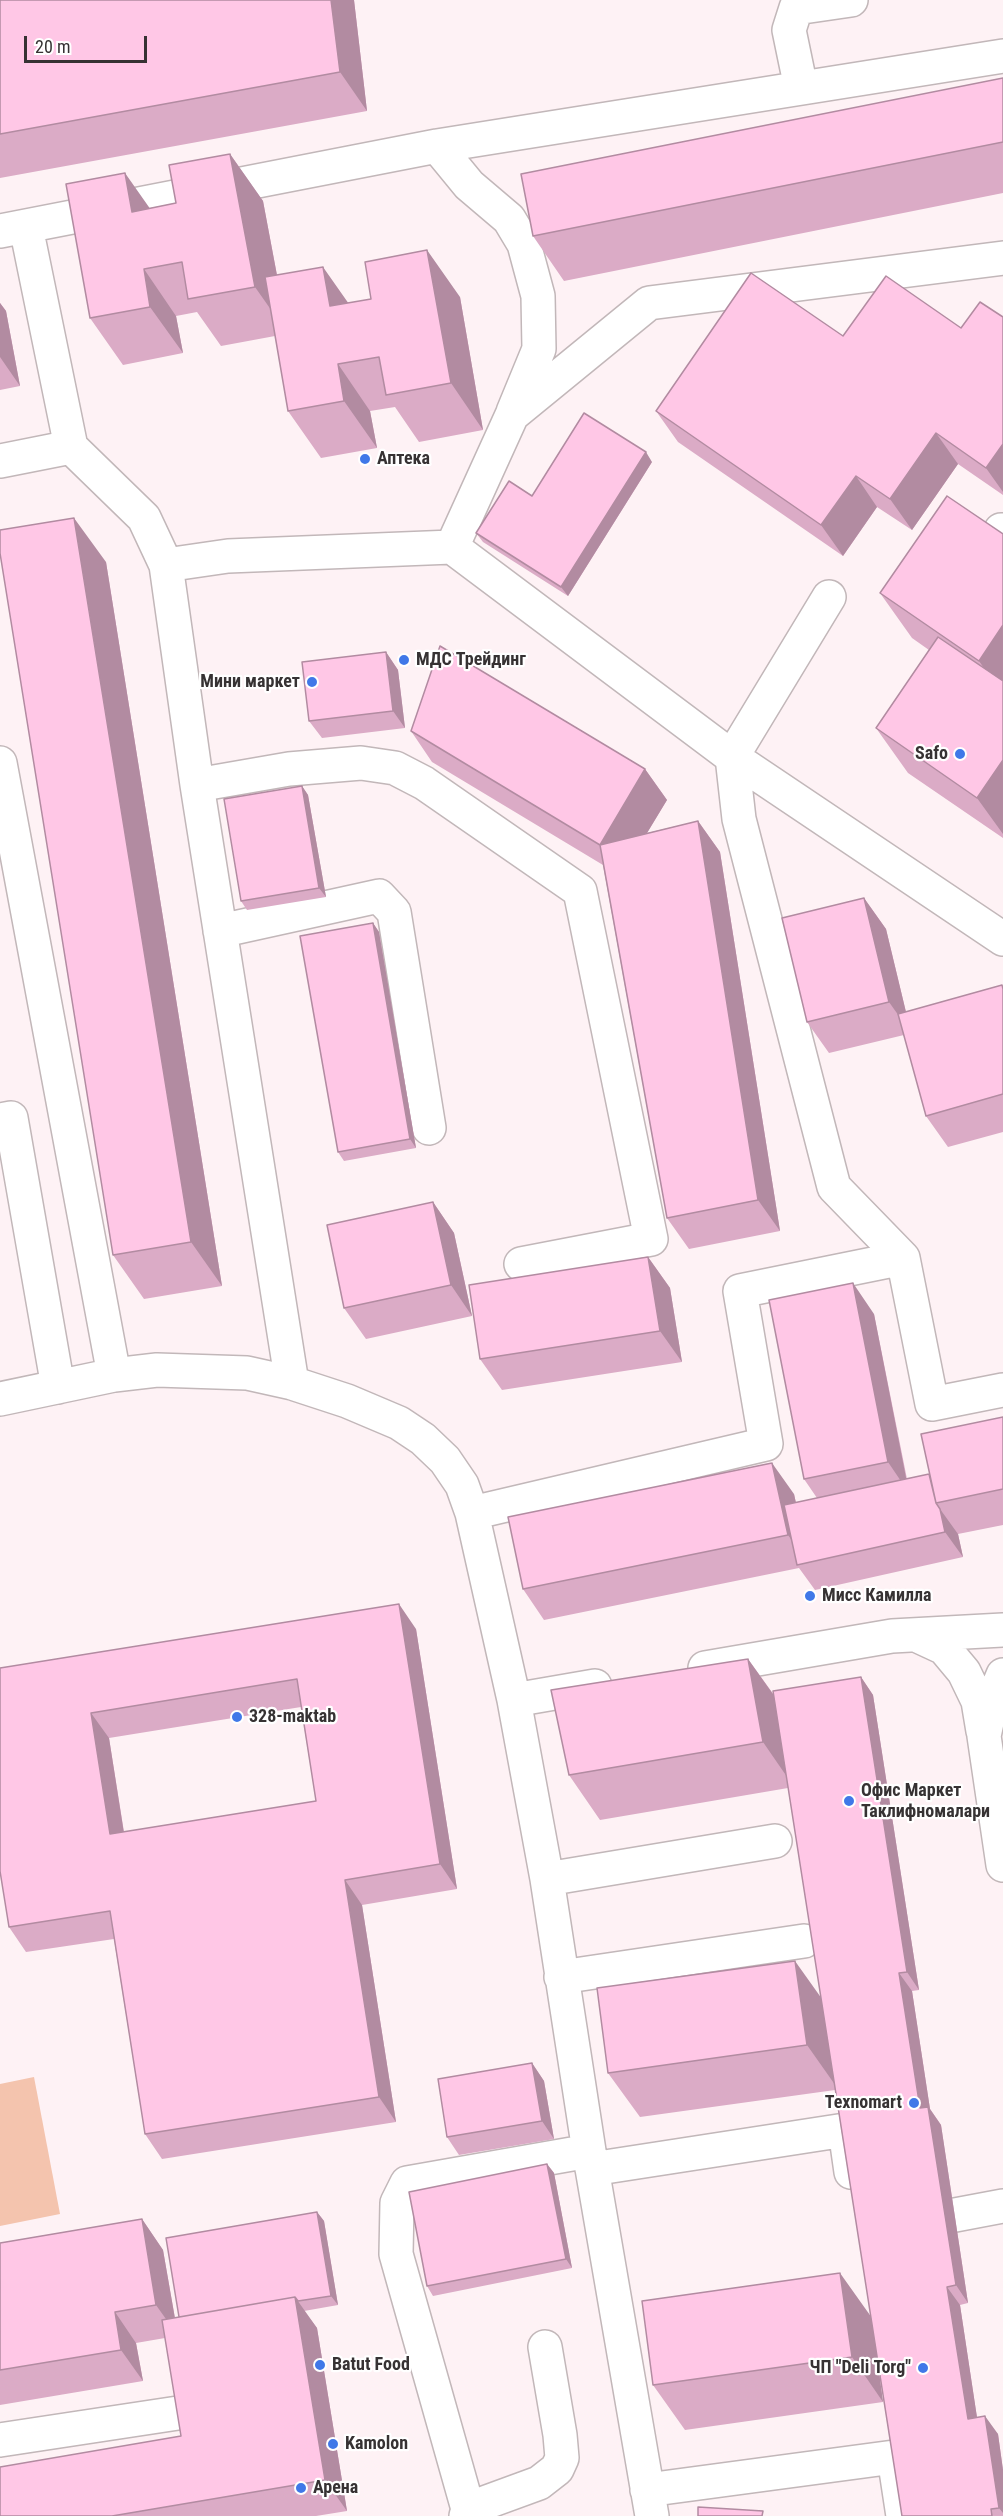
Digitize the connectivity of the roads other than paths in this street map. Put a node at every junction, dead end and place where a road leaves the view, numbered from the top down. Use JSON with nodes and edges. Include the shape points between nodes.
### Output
{"nodes":[{"id":1,"x":851,"y":0,"type":"edge"},
{"id":2,"x":1003,"y":56,"type":"edge"},
{"id":3,"x":801,"y":88,"type":"junction"},
{"id":4,"x":436,"y":146,"type":"junction"},
{"id":5,"x":13,"y":229,"type":"edge"},
{"id":6,"x":1003,"y":258,"type":"edge"},
{"id":7,"x":512,"y":415,"type":"junction"},
{"id":8,"x":71,"y":447,"type":"junction"},
{"id":9,"x":0,"y":461,"type":"edge"},
{"id":10,"x":452,"y":547,"type":"junction"},
{"id":11,"x":166,"y":565,"type":"junction"},
{"id":12,"x":830,"y":597,"type":"dead end"},
{"id":13,"x":732,"y":757,"type":"junction"},
{"id":14,"x":0,"y":763,"type":"edge"},
{"id":15,"x":197,"y":785,"type":"junction"},
{"id":16,"x":11,"y":883,"type":"edge"},
{"id":17,"x":220,"y":931,"type":"junction"},
{"id":18,"x":1002,"y":935,"type":"edge"},
{"id":19,"x":0,"y":1120,"type":"edge"},
{"id":20,"x":429,"y":1128,"type":"dead end"},
{"id":21,"x":903,"y":1258,"type":"junction"},
{"id":22,"x":521,"y":1264,"type":"dead end"},
{"id":23,"x":114,"y":1375,"type":"junction"},
{"id":24,"x":291,"y":1383,"type":"junction"},
{"id":25,"x":58,"y":1387,"type":"junction"},
{"id":26,"x":1003,"y":1390,"type":"edge"},
{"id":27,"x":0,"y":1399,"type":"edge"},
{"id":28,"x":472,"y":1513,"type":"junction"},
{"id":29,"x":1003,"y":1630,"type":"edge"},
{"id":30,"x":916,"y":1635,"type":"junction"},
{"id":31,"x":680,"y":1672,"type":"edge"},
{"id":32,"x":1003,"y":1675,"type":"edge"},
{"id":33,"x":620,"y":1682,"type":"edge"},
{"id":34,"x":514,"y":1700,"type":"junction"},
{"id":35,"x":984,"y":1736,"type":"junction"},
{"id":36,"x":775,"y":1841,"type":"dead end"},
{"id":37,"x":1003,"y":1865,"type":"edge"},
{"id":38,"x":547,"y":1879,"type":"junction"},
{"id":39,"x":804,"y":1941,"type":"dead end"},
{"id":40,"x":561,"y":1977,"type":"junction"},
{"id":41,"x":591,"y":2160,"type":"junction"},
{"id":42,"x":855,"y":2197,"type":"edge"},
{"id":43,"x":1003,"y":2206,"type":"edge"},
{"id":44,"x":955,"y":2215,"type":"dead end"},
{"id":45,"x":658,"y":2345,"type":"edge"},
{"id":46,"x":545,"y":2347,"type":"dead end"},
{"id":47,"x":623,"y":2351,"type":"junction"},
{"id":48,"x":178,"y":2413,"type":"edge"},
{"id":49,"x":0,"y":2440,"type":"edge"},
{"id":50,"x":650,"y":2503,"type":"edge"},
{"id":51,"x":467,"y":2512,"type":"edge"},
{"id":52,"x":903,"y":2516,"type":"edge"}],
"edges":[{"from":1,"to":3,"type":"street","via":[[796,9],[789,30]]},
{"from":2,"to":3,"type":"street"},
{"from":3,"to":4,"type":"street"},
{"from":4,"to":5,"type":"street"},
{"from":4,"to":7,"type":"street","via":[[469,185],[509,219],[524,244],[538,296],[539,350]]},
{"from":5,"to":8,"type":"street"},
{"from":6,"to":7,"type":"street","via":[[649,303]]},
{"from":7,"to":10,"type":"street"},
{"from":8,"to":9,"type":"street"},
{"from":8,"to":11,"type":"street","via":[[144,518]]},
{"from":10,"to":11,"type":"street","via":[[228,556]]},
{"from":10,"to":13,"type":"street"},
{"from":11,"to":15,"type":"street"},
{"from":12,"to":13,"type":"street"},
{"from":13,"to":18,"type":"street"},
{"from":13,"to":21,"type":"street","via":[[739,819],[834,1187]]},
{"from":14,"to":16,"type":"street"},
{"from":15,"to":17,"type":"street"},
{"from":15,"to":22,"type":"street","via":[[289,769],[361,763],[394,768],[424,783],[580,891],[651,1239]]},
{"from":16,"to":23,"type":"street"},
{"from":17,"to":20,"type":"street","via":[[379,896],[394,912]]},
{"from":17,"to":24,"type":"street"},
{"from":19,"to":25,"type":"street","via":[[11,1118]]},
{"from":21,"to":26,"type":"street","via":[[932,1404]]},
{"from":21,"to":28,"type":"street","via":[[740,1291],[766,1444]]},
{"from":23,"to":24,"type":"street","via":[[200,1370],[247,1373]]},
{"from":23,"to":25,"type":"street"},
{"from":24,"to":28,"type":"street","via":[[399,1423],[423,1439],[445,1460],[462,1485]]},
{"from":25,"to":27,"type":"street"},
{"from":28,"to":34,"type":"street"},
{"from":29,"to":30,"type":"street"},
{"from":30,"to":31,"type":"street"},
{"from":30,"to":35,"type":"street","via":[[944,1648],[964,1672],[978,1701]]},
{"from":32,"to":35,"type":"street"},
{"from":33,"to":34,"type":"street"},
{"from":34,"to":38,"type":"street"},
{"from":35,"to":37,"type":"street"},
{"from":36,"to":38,"type":"street"},
{"from":38,"to":40,"type":"street"},
{"from":39,"to":40,"type":"street"},
{"from":40,"to":41,"type":"street"},
{"from":41,"to":42,"type":"street","via":[[844,2130]]},
{"from":41,"to":47,"type":"street"},
{"from":41,"to":51,"type":"street","via":[[407,2183],[397,2203],[396,2254]]},
{"from":43,"to":44,"type":"street"},
{"from":45,"to":47,"type":"street"},
{"from":46,"to":51,"type":"street","via":[[560,2435],[562,2458],[557,2469],[539,2483]]},
{"from":47,"to":50,"type":"street"},
{"from":48,"to":49,"type":"street"},
{"from":50,"to":52,"type":"street","via":[[894,2457]]}]}
